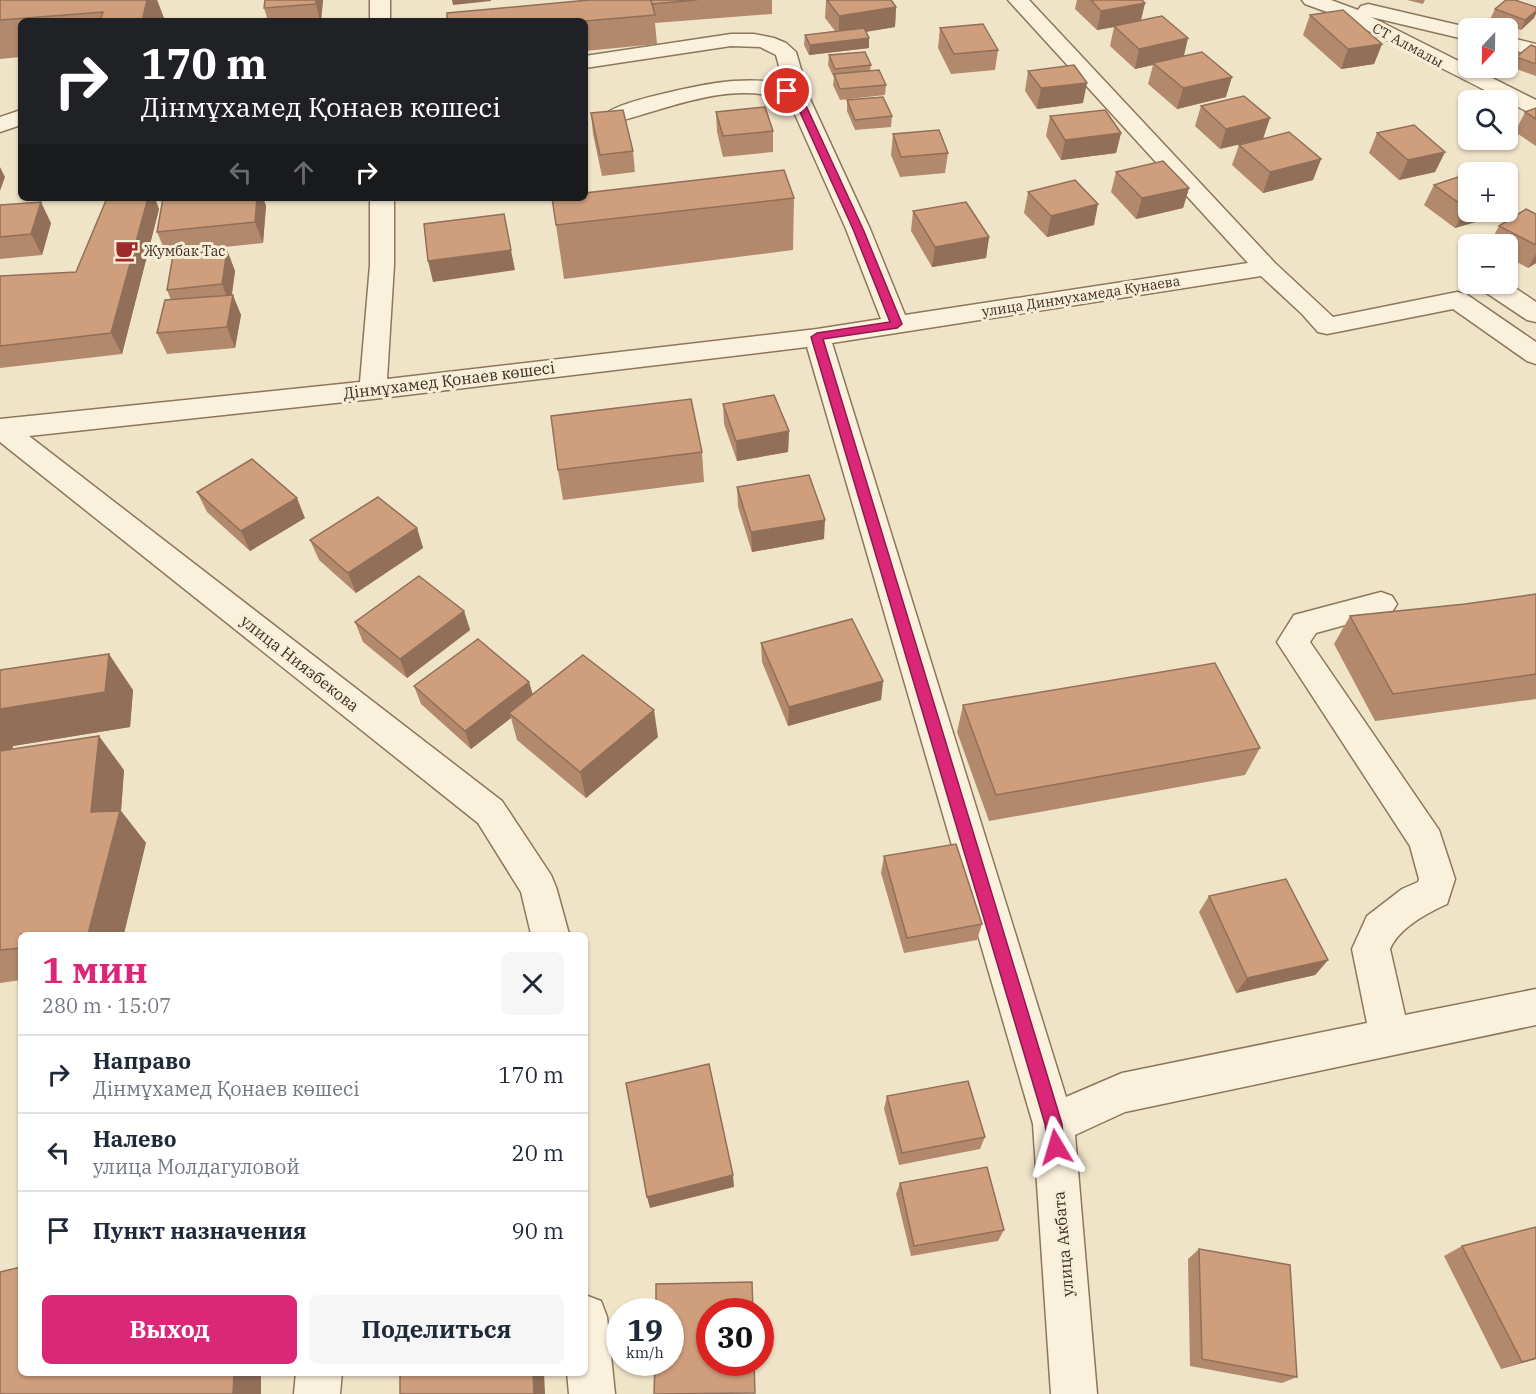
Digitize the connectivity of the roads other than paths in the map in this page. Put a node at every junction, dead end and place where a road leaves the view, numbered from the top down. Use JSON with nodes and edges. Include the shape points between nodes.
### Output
{"nodes":[{"id":1,"x":380,"y":0,"type":"edge"},
{"id":2,"x":1018,"y":0,"type":"edge"},
{"id":3,"x":1312,"y":0,"type":"edge"},
{"id":4,"x":1325,"y":0,"type":"edge"},
{"id":5,"x":380,"y":18,"type":"edge"},
{"id":6,"x":1458,"y":32,"type":"edge"},
{"id":7,"x":1518,"y":46,"type":"edge"},
{"id":8,"x":1536,"y":50,"type":"edge"},
{"id":9,"x":588,"y":62,"type":"edge"},
{"id":10,"x":798,"y":97,"type":"junction"},
{"id":11,"x":1536,"y":109,"type":"edge"},
{"id":12,"x":616,"y":115,"type":"edge"},
{"id":13,"x":18,"y":118,"type":"edge"},
{"id":14,"x":0,"y":125,"type":"edge"},
{"id":15,"x":381,"y":201,"type":"edge"},
{"id":16,"x":1266,"y":268,"type":"junction"},
{"id":17,"x":1458,"y":282,"type":"edge"},
{"id":18,"x":1506,"y":294,"type":"edge"},
{"id":19,"x":1311,"y":308,"type":"junction"},
{"id":20,"x":1536,"y":314,"type":"edge"},
{"id":21,"x":897,"y":324,"type":"junction"},
{"id":22,"x":817,"y":337,"type":"junction"},
{"id":23,"x":1536,"y":355,"type":"edge"},
{"id":24,"x":373,"y":390,"type":"junction"},
{"id":25,"x":1,"y":429,"type":"edge"},
{"id":26,"x":1381,"y":604,"type":"dead end"},
{"id":27,"x":549,"y":932,"type":"edge"},
{"id":28,"x":1536,"y":1007,"type":"edge"},
{"id":29,"x":1390,"y":1037,"type":"junction"},
{"id":30,"x":1054,"y":1124,"type":"junction"},
{"id":31,"x":588,"y":1350,"type":"edge"},
{"id":32,"x":319,"y":1376,"type":"edge"},
{"id":33,"x":317,"y":1394,"type":"edge"},
{"id":34,"x":592,"y":1394,"type":"edge"},
{"id":35,"x":1074,"y":1394,"type":"edge"}],
"edges":[{"from":1,"to":5,"type":"street"},
{"from":2,"to":16,"type":"street"},
{"from":3,"to":11,"type":"street","name":"СТ Алмалы","via":[[1348,13]]},
{"from":4,"to":6,"type":"street"},
{"from":7,"to":8,"type":"street"},
{"from":9,"to":10,"type":"street","via":[[731,40],[755,40],[772,43],[786,52]]},
{"from":10,"to":12,"type":"street","via":[[770,87],[730,88],[676,96]]},
{"from":10,"to":21,"type":"street"},
{"from":13,"to":14,"type":"street"},
{"from":15,"to":24,"type":"street","via":[[382,265]]},
{"from":16,"to":19,"type":"street"},
{"from":16,"to":21,"type":"street","name":"улица Динмухамеда Кунаева"},
{"from":17,"to":19,"type":"street"},
{"from":18,"to":20,"type":"street"},
{"from":19,"to":23,"type":"street","via":[[1327,326],[1457,300]]},
{"from":21,"to":22,"type":"street","name":"Дінмұхамед Қонаев көшесі"},
{"from":22,"to":24,"type":"street","name":"Дінмұхамед Қонаев көшесі"},
{"from":22,"to":30,"type":"street","name":"улица Акбата"},
{"from":24,"to":25,"type":"street","name":"Дінмұхамед Қонаев көшесі"},
{"from":25,"to":27,"type":"street","name":"улица Ниязбекова","via":[[490,812],[538,887]]},
{"from":26,"to":29,"type":"street","via":[[1305,624],[1293,642],[1426,842],[1437,879],[1434,892],[1415,901],[1380,928],[1371,950]]},
{"from":28,"to":29,"type":"street"},
{"from":29,"to":30,"type":"street","via":[[1122,1093]]},
{"from":30,"to":35,"type":"street","name":"улица Акбата"},
{"from":31,"to":34,"type":"street"},
{"from":32,"to":33,"type":"street"}]}
